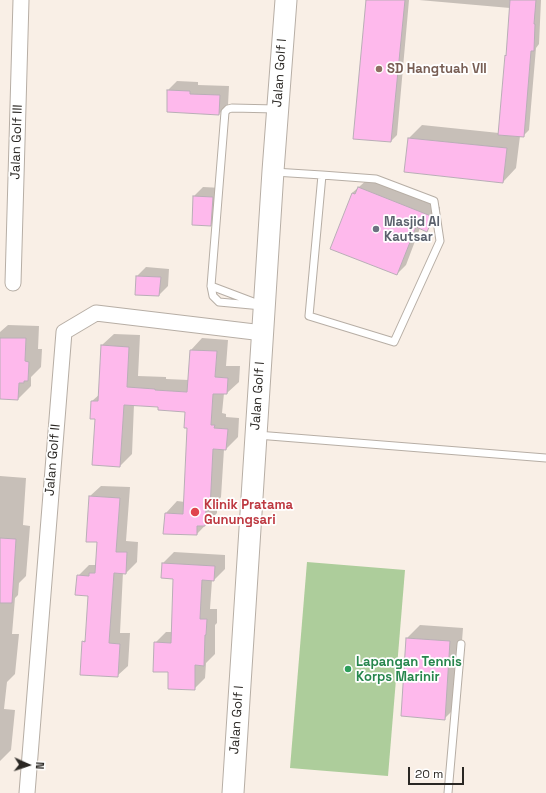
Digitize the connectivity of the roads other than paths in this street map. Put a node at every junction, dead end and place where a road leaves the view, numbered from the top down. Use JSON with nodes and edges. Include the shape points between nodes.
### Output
{"nodes":[{"id":1,"x":21,"y":0,"type":"edge"},
{"id":2,"x":286,"y":0,"type":"edge"},
{"id":3,"x":277,"y":109,"type":"junction"},
{"id":4,"x":273,"y":172,"type":"junction"},
{"id":5,"x":322,"y":175,"type":"junction"},
{"id":6,"x":13,"y":284,"type":"dead end"},
{"id":7,"x":211,"y":286,"type":"junction"},
{"id":8,"x":264,"y":306,"type":"junction"},
{"id":9,"x":262,"y":334,"type":"junction"},
{"id":10,"x":256,"y":435,"type":"junction"},
{"id":11,"x":546,"y":458,"type":"edge"},
{"id":12,"x":461,"y":644,"type":"dead end"},
{"id":13,"x":27,"y":793,"type":"edge"},
{"id":14,"x":233,"y":793,"type":"edge"},
{"id":15,"x":448,"y":793,"type":"edge"}],
"edges":[{"from":1,"to":6,"type":"street","name":"Jalan Golf III"},
{"from":2,"to":3,"type":"main road","name":"Jalan Golf I"},
{"from":3,"to":4,"type":"main road","name":"Jalan Golf I"},
{"from":3,"to":7,"type":"lane","via":[[232,108],[225,112]]},
{"from":4,"to":5,"type":"lane"},
{"from":4,"to":8,"type":"main road","name":"Jalan Golf I"},
{"from":5,"to":5,"type":"lane","via":[[376,179],[434,201],[440,241],[394,342],[309,316]]},
{"from":7,"to":8,"type":"lane"},
{"from":7,"to":8,"type":"lane","via":[[213,296],[219,302]]},
{"from":8,"to":9,"type":"main road","name":"Jalan Golf I"},
{"from":9,"to":10,"type":"main road","name":"Jalan Golf I"},
{"from":9,"to":13,"type":"street","name":"Jalan Golf II","via":[[96,313],[64,332]]},
{"from":10,"to":11,"type":"lane"},
{"from":10,"to":14,"type":"main road","name":"Jalan Golf I"},
{"from":12,"to":15,"type":"lane"}]}
